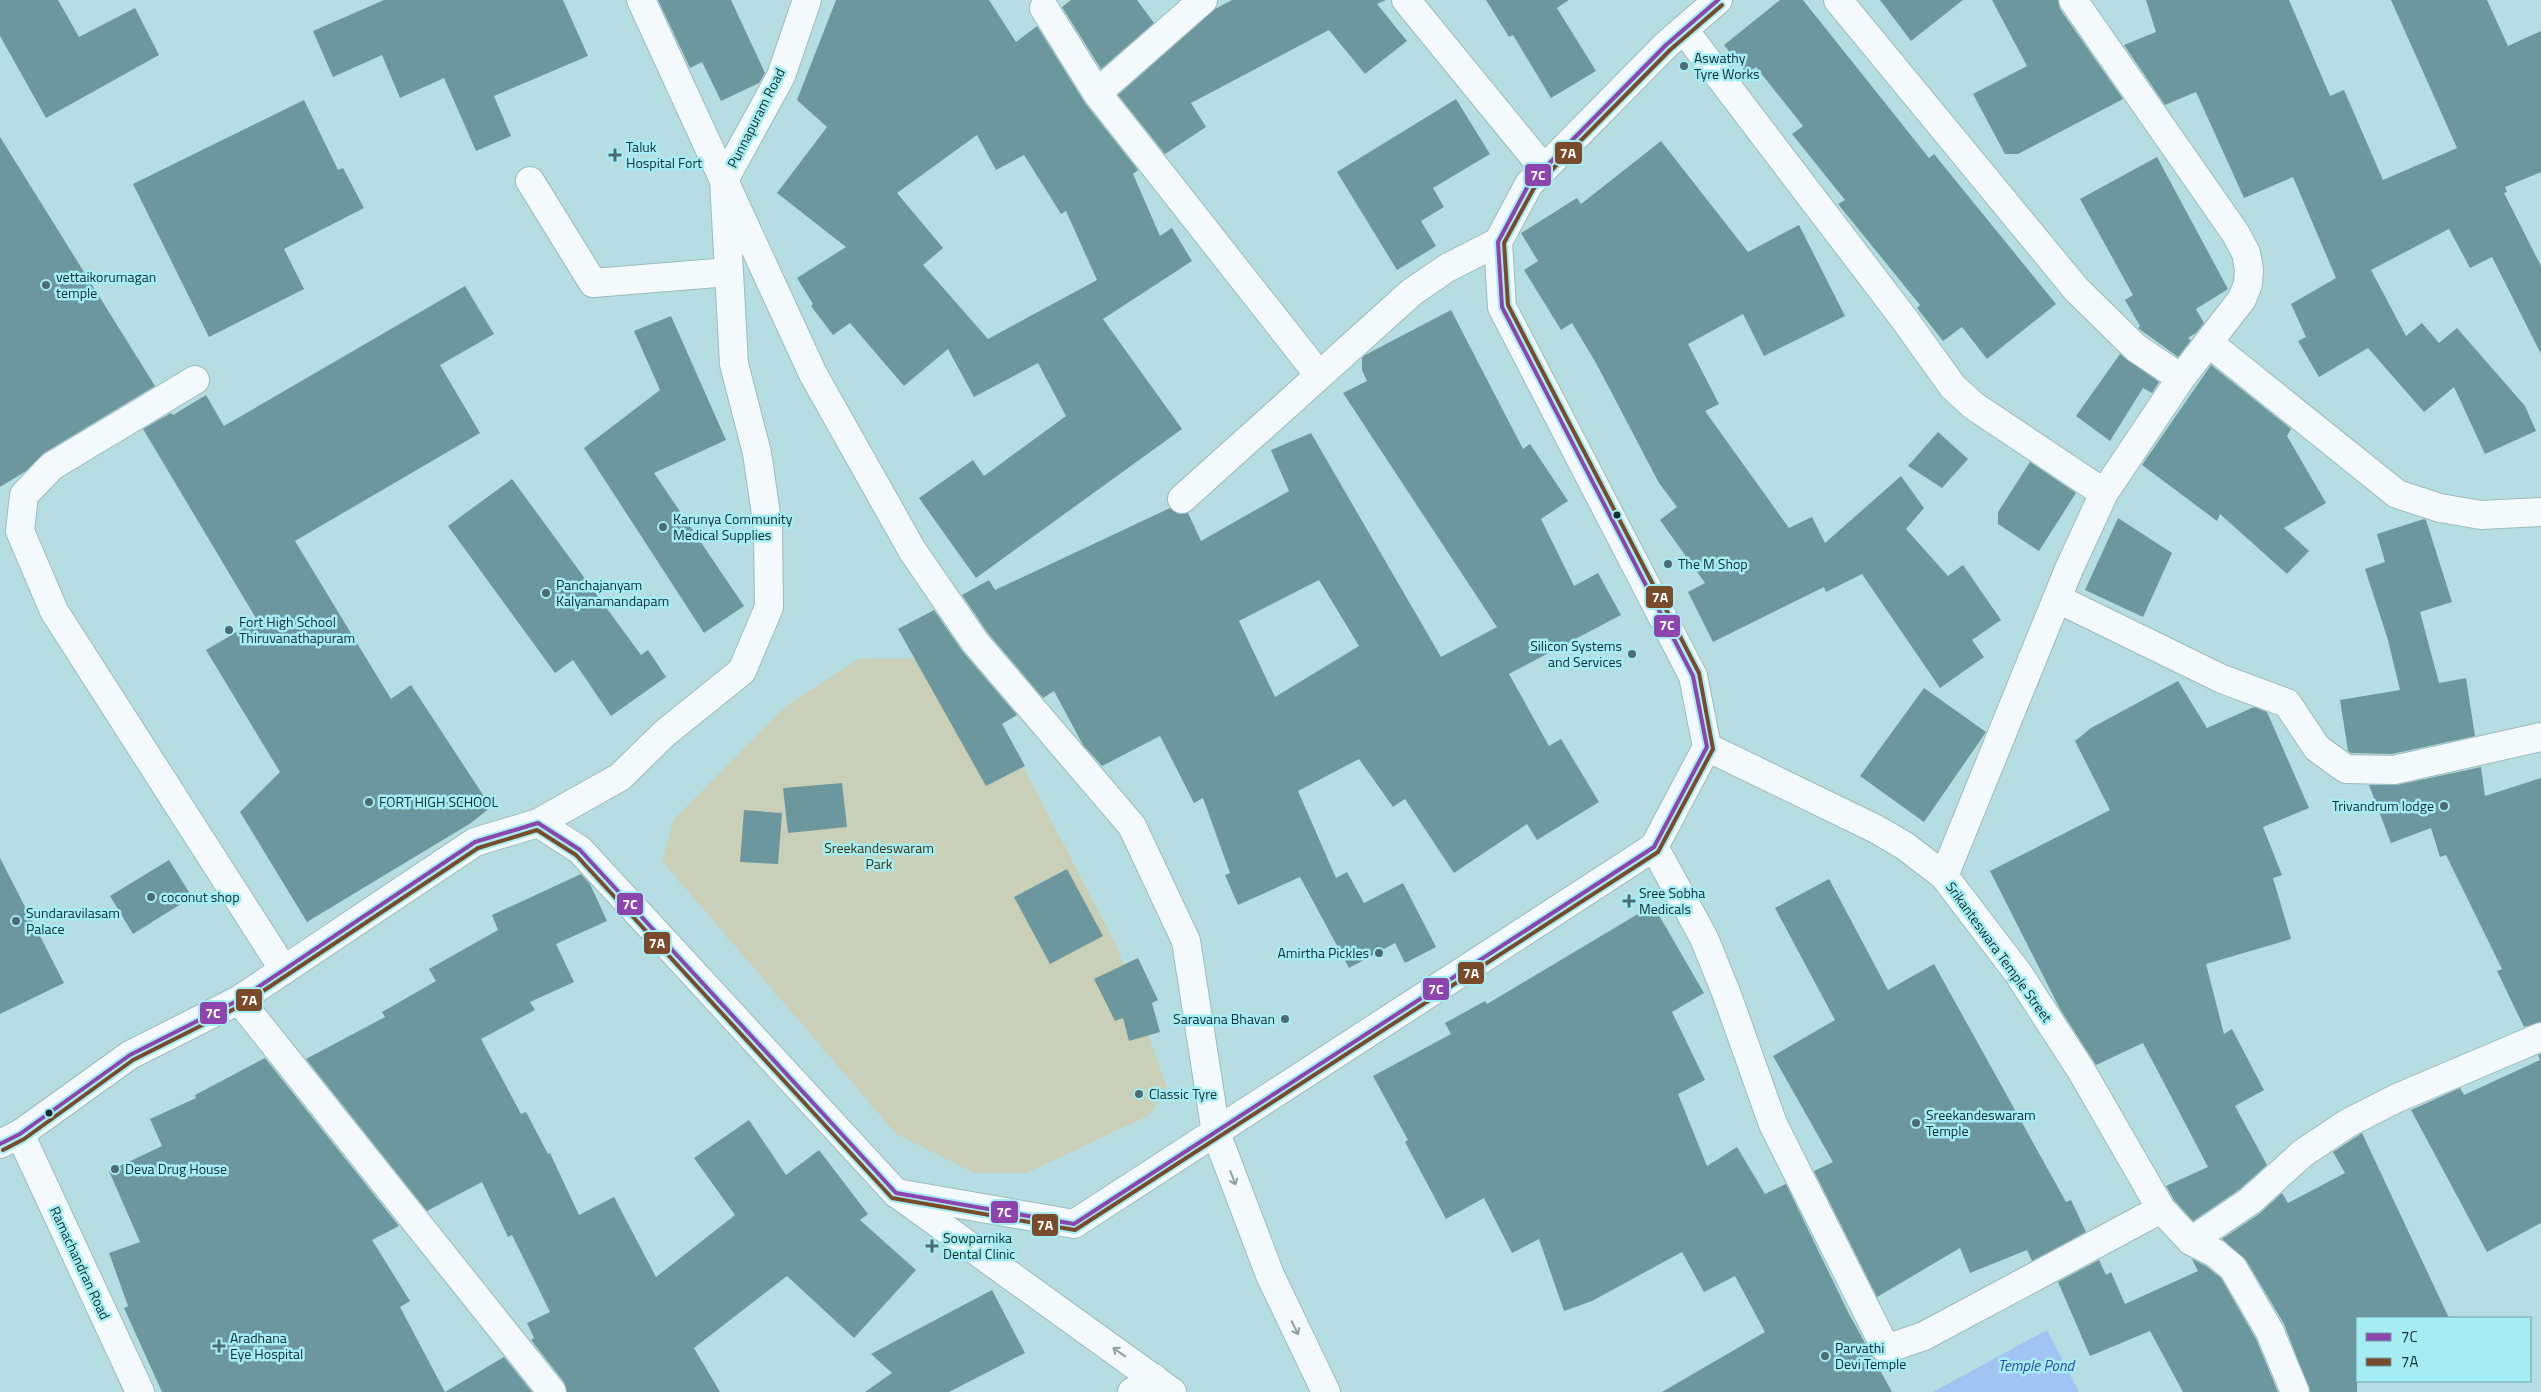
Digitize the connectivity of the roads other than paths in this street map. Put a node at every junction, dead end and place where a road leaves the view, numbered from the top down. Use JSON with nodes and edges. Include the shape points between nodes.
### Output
{"nodes":[{"id":1,"x":641,"y":0,"type":"edge"},
{"id":2,"x":807,"y":0,"type":"edge"},
{"id":3,"x":1203,"y":0,"type":"edge"},
{"id":4,"x":1406,"y":0,"type":"edge"},
{"id":5,"x":1718,"y":0,"type":"edge"},
{"id":6,"x":1838,"y":0,"type":"edge"},
{"id":7,"x":2073,"y":0,"type":"edge"},
{"id":8,"x":1044,"y":8,"type":"dead end"},
{"id":9,"x":1684,"y":30,"type":"junction"},
{"id":10,"x":1097,"y":93,"type":"junction"},
{"id":11,"x":1544,"y":169,"type":"junction"},
{"id":12,"x":724,"y":180,"type":"junction"},
{"id":13,"x":530,"y":182,"type":"dead end"},
{"id":14,"x":1498,"y":242,"type":"junction"},
{"id":15,"x":729,"y":272,"type":"junction"},
{"id":16,"x":2209,"y":343,"type":"junction"},
{"id":17,"x":1319,"y":376,"type":"junction"},
{"id":18,"x":2181,"y":378,"type":"junction"},
{"id":19,"x":195,"y":380,"type":"dead end"},
{"id":20,"x":2104,"y":493,"type":"junction"},
{"id":21,"x":1182,"y":500,"type":"dead end"},
{"id":22,"x":2541,"y":512,"type":"edge"},
{"id":23,"x":10,"y":535,"type":"edge"},
{"id":24,"x":2058,"y":599,"type":"junction"},
{"id":25,"x":2541,"y":737,"type":"edge"},
{"id":26,"x":1707,"y":747,"type":"junction"},
{"id":27,"x":538,"y":823,"type":"junction"},
{"id":28,"x":1654,"y":847,"type":"junction"},
{"id":29,"x":1944,"y":876,"type":"junction"},
{"id":30,"x":284,"y":970,"type":"junction"},
{"id":31,"x":239,"y":1000,"type":"junction"},
{"id":32,"x":2541,"y":1037,"type":"edge"},
{"id":33,"x":1216,"y":1133,"type":"junction"},
{"id":34,"x":10,"y":1139,"type":"edge"},
{"id":35,"x":896,"y":1192,"type":"junction"},
{"id":36,"x":2161,"y":1209,"type":"junction"},
{"id":37,"x":2191,"y":1241,"type":"junction"},
{"id":38,"x":1153,"y":1387,"type":"edge"},
{"id":39,"x":140,"y":1392,"type":"edge"},
{"id":40,"x":552,"y":1392,"type":"edge"},
{"id":41,"x":1326,"y":1392,"type":"edge"},
{"id":42,"x":2295,"y":1392,"type":"edge"}],
"edges":[{"from":1,"to":12,"type":"street"},
{"from":2,"to":12,"type":"street","name":"Punnapuram Road","via":[[781,76]]},
{"from":3,"to":10,"type":"street"},
{"from":4,"to":11,"type":"street"},
{"from":5,"to":9,"type":"street"},
{"from":6,"to":18,"type":"street","via":[[2076,289],[2136,348]]},
{"from":7,"to":16,"type":"street","via":[[2221,210],[2246,253],[2249,269],[2245,291],[2236,310]]},
{"from":8,"to":10,"type":"street"},
{"from":9,"to":11,"type":"street"},
{"from":9,"to":20,"type":"street","via":[[1953,387],[1982,411]]},
{"from":10,"to":17,"type":"street"},
{"from":11,"to":14,"type":"street","via":[[1529,184]]},
{"from":12,"to":15,"type":"street"},
{"from":12,"to":33,"type":"street","via":[[813,374],[912,550],[975,642],[1132,826],[1186,941]]},
{"from":13,"to":15,"type":"street","via":[[593,284]]},
{"from":14,"to":17,"type":"street","via":[[1447,268],[1412,292]]},
{"from":14,"to":26,"type":"street","via":[[1502,306],[1693,676]]},
{"from":15,"to":27,"type":"street","via":[[734,364],[757,453],[768,528],[769,607],[742,671],[665,733],[620,778]]},
{"from":16,"to":18,"type":"street"},
{"from":16,"to":22,"type":"street","via":[[2397,494],[2440,508],[2481,515]]},
{"from":17,"to":21,"type":"street"},
{"from":18,"to":20,"type":"street"},
{"from":19,"to":23,"type":"street","via":[[52,466],[24,495]]},
{"from":20,"to":24,"type":"street"},
{"from":23,"to":30,"type":"street","via":[[54,611]]},
{"from":24,"to":25,"type":"street","via":[[2222,679],[2287,703],[2317,748],[2346,769],[2394,770]]},
{"from":24,"to":29,"type":"street"},
{"from":26,"to":28,"type":"street"},
{"from":26,"to":29,"type":"street","name":"Srikanteswara Temple Street","via":[[1876,829],[1905,846]]},
{"from":27,"to":30,"type":"street","via":[[475,842]]},
{"from":27,"to":35,"type":"street","via":[[580,850]]},
{"from":28,"to":33,"type":"street"},
{"from":28,"to":36,"type":"street","via":[[1704,938],[1773,1124],[1886,1349],[1924,1336]]},
{"from":29,"to":36,"type":"street","name":"Srikanteswara Temple Street","via":[[2018,974],[2081,1070]]},
{"from":30,"to":31,"type":"street"},
{"from":31,"to":34,"type":"street","via":[[130,1056]]},
{"from":31,"to":40,"type":"street"},
{"from":32,"to":37,"type":"street","via":[[2397,1098],[2348,1123],[2303,1153],[2250,1201]]},
{"from":33,"to":35,"type":"street","via":[[1074,1224]]},
{"from":33,"to":41,"type":"street","one_way":true,"via":[[1270,1275]]},
{"from":34,"to":39,"type":"street","name":"Ramachandran Road"},
{"from":38,"to":35,"type":"street","one_way":true},
{"from":36,"to":37,"type":"street","name":"Srikanteswara Temple Street"},
{"from":37,"to":42,"type":"street","via":[[2215,1253],[2233,1268],[2270,1332]]}]}
